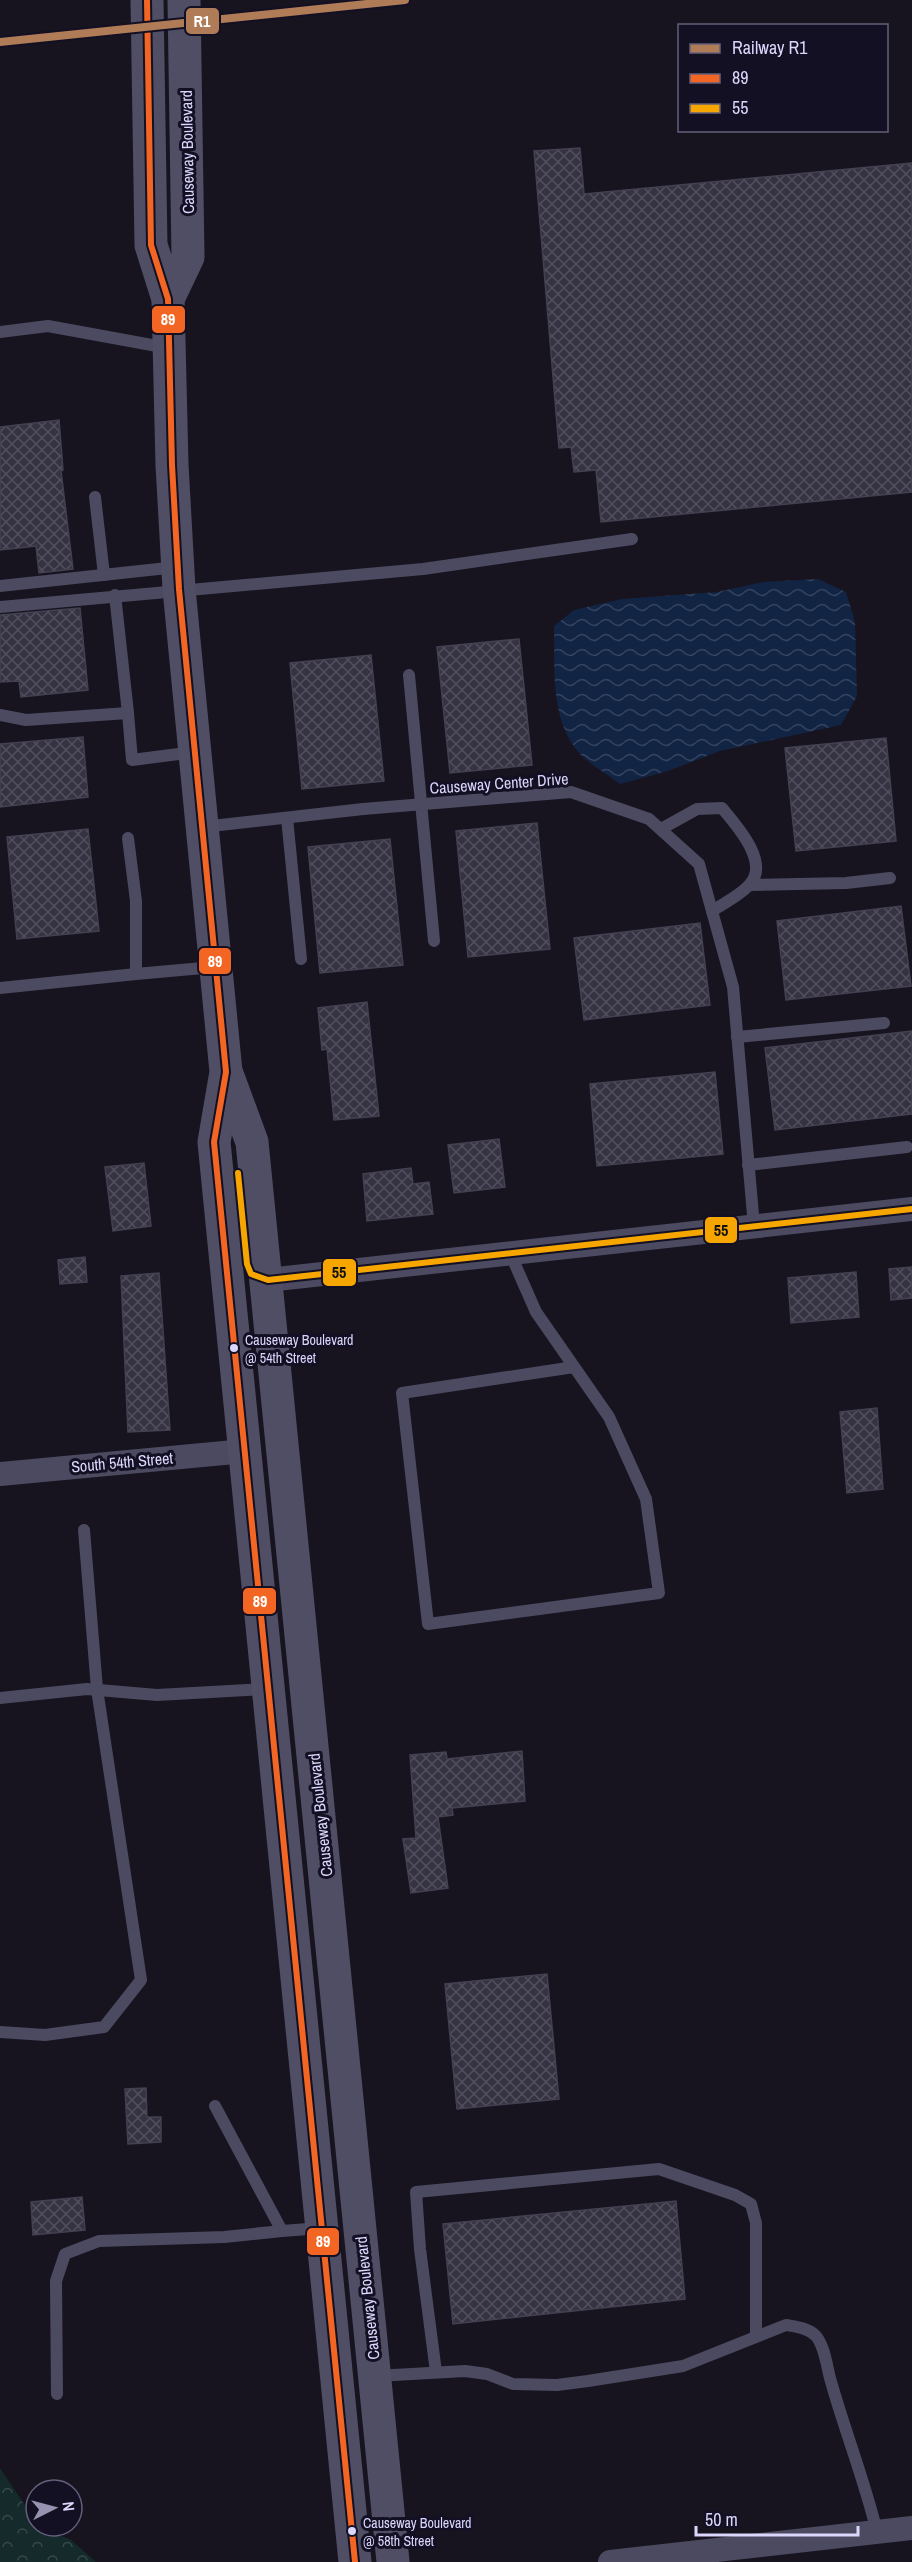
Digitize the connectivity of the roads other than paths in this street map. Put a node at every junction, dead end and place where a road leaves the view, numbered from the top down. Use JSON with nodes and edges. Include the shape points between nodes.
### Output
{"nodes":[{"id":1,"x":147,"y":0,"type":"edge"},
{"id":2,"x":184,"y":0,"type":"edge"},
{"id":3,"x":168,"y":299,"type":"junction"},
{"id":4,"x":0,"y":332,"type":"edge"},
{"id":5,"x":169,"y":348,"type":"junction"},
{"id":6,"x":95,"y":497,"type":"dead end"},
{"id":7,"x":632,"y":539,"type":"dead end"},
{"id":8,"x":104,"y":575,"type":"junction"},
{"id":9,"x":179,"y":578,"type":"junction"},
{"id":10,"x":0,"y":586,"type":"edge"},
{"id":11,"x":115,"y":595,"type":"junction"},
{"id":12,"x":0,"y":607,"type":"edge"},
{"id":13,"x":409,"y":675,"type":"dead end"},
{"id":14,"x":128,"y":713,"type":"junction"},
{"id":15,"x":0,"y":715,"type":"edge"},
{"id":16,"x":195,"y":752,"type":"junction"},
{"id":17,"x":420,"y":805,"type":"junction"},
{"id":18,"x":287,"y":818,"type":"junction"},
{"id":19,"x":201,"y":827,"type":"junction"},
{"id":20,"x":661,"y":829,"type":"junction"},
{"id":21,"x":128,"y":838,"type":"dead end"},
{"id":22,"x":890,"y":878,"type":"dead end"},
{"id":23,"x":750,"y":885,"type":"junction"},
{"id":24,"x":712,"y":911,"type":"junction"},
{"id":25,"x":434,"y":941,"type":"dead end"},
{"id":26,"x":301,"y":959,"type":"dead end"},
{"id":27,"x":216,"y":966,"type":"junction"},
{"id":28,"x":136,"y":974,"type":"junction"},
{"id":29,"x":0,"y":988,"type":"edge"},
{"id":30,"x":884,"y":1023,"type":"dead end"},
{"id":31,"x":737,"y":1037,"type":"junction"},
{"id":32,"x":226,"y":1072,"type":"junction"},
{"id":33,"x":218,"y":1120,"type":"junction"},
{"id":34,"x":907,"y":1147,"type":"dead end"},
{"id":35,"x":748,"y":1165,"type":"junction"},
{"id":36,"x":912,"y":1209,"type":"edge"},
{"id":37,"x":754,"y":1226,"type":"junction"},
{"id":38,"x":510,"y":1253,"type":"junction"},
{"id":39,"x":268,"y":1280,"type":"junction"},
{"id":40,"x":574,"y":1367,"type":"junction"},
{"id":41,"x":245,"y":1451,"type":"junction"},
{"id":42,"x":0,"y":1474,"type":"edge"},
{"id":43,"x":84,"y":1530,"type":"dead end"},
{"id":44,"x":98,"y":1689,"type":"junction"},
{"id":45,"x":268,"y":1689,"type":"junction"},
{"id":46,"x":0,"y":1698,"type":"edge"},
{"id":47,"x":314,"y":1758,"type":"junction"},
{"id":48,"x":0,"y":2032,"type":"edge"},
{"id":49,"x":304,"y":2054,"type":"junction"},
{"id":50,"x":215,"y":2106,"type":"dead end"},
{"id":51,"x":322,"y":2228,"type":"junction"},
{"id":52,"x":282,"y":2231,"type":"junction"},
{"id":53,"x":756,"y":2335,"type":"junction"},
{"id":54,"x":436,"y":2372,"type":"junction"},
{"id":55,"x":375,"y":2376,"type":"junction"},
{"id":56,"x":57,"y":2394,"type":"dead end"},
{"id":57,"x":912,"y":2528,"type":"edge"},
{"id":58,"x":877,"y":2532,"type":"junction"},
{"id":59,"x":355,"y":2562,"type":"edge"},
{"id":60,"x":374,"y":2562,"type":"edge"},
{"id":61,"x":393,"y":2562,"type":"edge"},
{"id":62,"x":610,"y":2562,"type":"edge"}],
"edges":[{"from":1,"to":3,"type":"main road","name":"Causeway Boulevard","via":[[151,245]]},
{"from":2,"to":3,"type":"main road","name":"Causeway Boulevard","via":[[188,257]]},
{"from":3,"to":5,"type":"main road","name":"Causeway Boulevard"},
{"from":4,"to":5,"type":"lane","via":[[48,326]]},
{"from":5,"to":9,"type":"main road","name":"Causeway Boulevard"},
{"from":6,"to":8,"type":"lane"},
{"from":7,"to":9,"type":"lane","via":[[423,569]]},
{"from":8,"to":9,"type":"lane"},
{"from":8,"to":10,"type":"lane"},
{"from":9,"to":11,"type":"lane"},
{"from":9,"to":16,"type":"main road","name":"Causeway Boulevard"},
{"from":11,"to":12,"type":"lane"},
{"from":11,"to":14,"type":"lane"},
{"from":13,"to":17,"type":"lane"},
{"from":14,"to":15,"type":"lane","via":[[26,720]]},
{"from":14,"to":16,"type":"lane","via":[[132,760]]},
{"from":16,"to":19,"type":"main road","name":"Causeway Boulevard"},
{"from":17,"to":18,"type":"lane","name":"Causeway Center Drive"},
{"from":17,"to":20,"type":"lane","name":"Causeway Center Drive","via":[[571,792],[650,819]]},
{"from":17,"to":25,"type":"lane"},
{"from":18,"to":19,"type":"lane","name":"Causeway Center Drive"},
{"from":18,"to":26,"type":"lane"},
{"from":19,"to":27,"type":"main road","name":"Causeway Boulevard"},
{"from":20,"to":23,"type":"lane","via":[[696,809],[722,808],[742,834],[756,862],[757,873]]},
{"from":20,"to":24,"type":"lane","name":"Causeway Center Drive","via":[[699,864]]},
{"from":21,"to":28,"type":"lane","via":[[136,901]]},
{"from":22,"to":23,"type":"lane"},
{"from":23,"to":24,"type":"lane"},
{"from":24,"to":31,"type":"lane","name":"Causeway Center Drive","via":[[732,987]]},
{"from":27,"to":28,"type":"lane"},
{"from":27,"to":32,"type":"main road","name":"Causeway Boulevard"},
{"from":28,"to":29,"type":"lane"},
{"from":30,"to":31,"type":"lane"},
{"from":31,"to":35,"type":"lane","name":"Causeway Center Drive"},
{"from":32,"to":33,"type":"main road","name":"Causeway Boulevard"},
{"from":32,"to":39,"type":"main road","name":"Causeway Boulevard","via":[[252,1142]]},
{"from":33,"to":39,"type":"main road","via":[[238,1169],[247,1264],[251,1274]]},
{"from":33,"to":41,"type":"main road","name":"Causeway Boulevard","via":[[214,1142]]},
{"from":34,"to":35,"type":"lane"},
{"from":35,"to":37,"type":"lane","name":"Causeway Center Drive"},
{"from":36,"to":37,"type":"street"},
{"from":37,"to":38,"type":"street"},
{"from":38,"to":39,"type":"street"},
{"from":38,"to":40,"type":"lane","via":[[536,1312]]},
{"from":39,"to":47,"type":"main road","name":"Causeway Boulevard"},
{"from":40,"to":40,"type":"lane","via":[[609,1417],[646,1498],[658,1593],[428,1624],[402,1393]]},
{"from":41,"to":42,"type":"street","name":"South 54th Street"},
{"from":41,"to":45,"type":"main road","name":"Causeway Boulevard"},
{"from":41,"to":47,"type":"main road","via":[[255,1451],[262,1458],[295,1734],[298,1746]]},
{"from":43,"to":44,"type":"lane"},
{"from":44,"to":45,"type":"lane","via":[[157,1695]]},
{"from":44,"to":46,"type":"lane"},
{"from":44,"to":48,"type":"lane","via":[[141,1980],[104,2027],[45,2035]]},
{"from":45,"to":49,"type":"main road","name":"Causeway Boulevard"},
{"from":47,"to":55,"type":"main road","name":"Causeway Boulevard"},
{"from":49,"to":51,"type":"main road","name":"Causeway Boulevard"},
{"from":49,"to":60,"type":"main road","via":[[327,2090]]},
{"from":50,"to":52,"type":"lane"},
{"from":51,"to":52,"type":"lane"},
{"from":51,"to":59,"type":"main road","name":"Causeway Boulevard"},
{"from":52,"to":56,"type":"lane","via":[[99,2241],[65,2254],[56,2281]]},
{"from":53,"to":54,"type":"lane","via":[[683,2366],[556,2385],[513,2384],[465,2371]]},
{"from":53,"to":54,"type":"lane","via":[[756,2223],[751,2204],[735,2195],[659,2169],[416,2192]]},
{"from":53,"to":58,"type":"lane","via":[[786,2325],[804,2328],[816,2337]]},
{"from":54,"to":55,"type":"lane"},
{"from":55,"to":61,"type":"main road","name":"Causeway Boulevard"},
{"from":57,"to":58,"type":"street"},
{"from":58,"to":62,"type":"street"}]}
